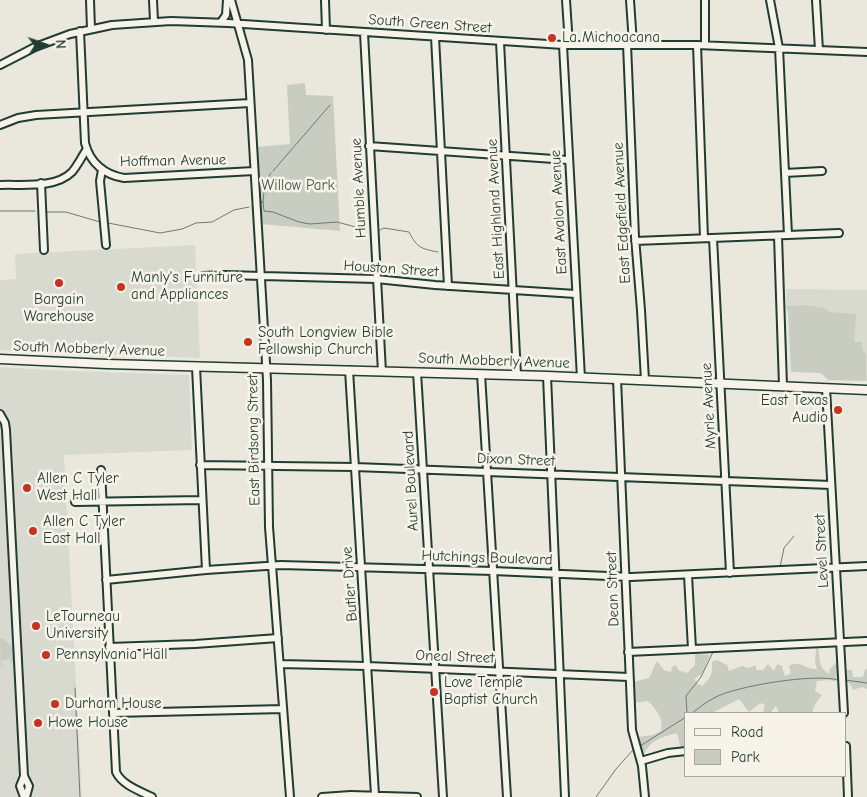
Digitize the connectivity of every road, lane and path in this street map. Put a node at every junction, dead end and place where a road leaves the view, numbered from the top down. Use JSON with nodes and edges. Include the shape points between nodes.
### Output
{"nodes":[{"id":1,"x":90,"y":0,"type":"edge"},
{"id":2,"x":153,"y":0,"type":"edge"},
{"id":3,"x":229,"y":0,"type":"edge"},
{"id":4,"x":325,"y":0,"type":"edge"},
{"id":5,"x":566,"y":0,"type":"edge"},
{"id":6,"x":630,"y":0,"type":"edge"},
{"id":7,"x":705,"y":0,"type":"edge"},
{"id":8,"x":770,"y":0,"type":"edge"},
{"id":9,"x":816,"y":0,"type":"edge"},
{"id":10,"x":154,"y":21,"type":"junction"},
{"id":11,"x":221,"y":22,"type":"junction"},
{"id":12,"x":238,"y":23,"type":"junction"},
{"id":13,"x":91,"y":28,"type":"junction"},
{"id":14,"x":326,"y":30,"type":"junction"},
{"id":15,"x":80,"y":31,"type":"junction"},
{"id":16,"x":364,"y":32,"type":"junction"},
{"id":17,"x":436,"y":38,"type":"junction"},
{"id":18,"x":500,"y":42,"type":"junction"},
{"id":19,"x":630,"y":44,"type":"junction"},
{"id":20,"x":566,"y":45,"type":"junction"},
{"id":21,"x":697,"y":45,"type":"junction"},
{"id":22,"x":706,"y":45,"type":"junction"},
{"id":23,"x":779,"y":48,"type":"junction"},
{"id":24,"x":819,"y":50,"type":"junction"},
{"id":25,"x":867,"y":52,"type":"edge"},
{"id":26,"x":0,"y":65,"type":"edge"},
{"id":27,"x":250,"y":103,"type":"junction"},
{"id":28,"x":83,"y":113,"type":"junction"},
{"id":29,"x":0,"y":125,"type":"edge"},
{"id":30,"x":369,"y":146,"type":"junction"},
{"id":31,"x":87,"y":149,"type":"junction"},
{"id":32,"x":441,"y":151,"type":"junction"},
{"id":33,"x":505,"y":156,"type":"junction"},
{"id":34,"x":568,"y":160,"type":"junction"},
{"id":35,"x":102,"y":170,"type":"junction"},
{"id":36,"x":822,"y":170,"type":"dead end"},
{"id":37,"x":254,"y":171,"type":"junction"},
{"id":38,"x":785,"y":173,"type":"junction"},
{"id":39,"x":41,"y":183,"type":"junction"},
{"id":40,"x":0,"y":185,"type":"edge"},
{"id":41,"x":839,"y":233,"type":"dead end"},
{"id":42,"x":788,"y":235,"type":"junction"},
{"id":43,"x":778,"y":236,"type":"junction"},
{"id":44,"x":704,"y":238,"type":"junction"},
{"id":45,"x":713,"y":238,"type":"junction"},
{"id":46,"x":635,"y":241,"type":"junction"},
{"id":47,"x":106,"y":245,"type":"dead end"},
{"id":48,"x":44,"y":250,"type":"dead end"},
{"id":49,"x":203,"y":276,"type":"dead end"},
{"id":50,"x":260,"y":277,"type":"junction"},
{"id":51,"x":376,"y":279,"type":"junction"},
{"id":52,"x":448,"y":286,"type":"junction"},
{"id":53,"x":512,"y":290,"type":"junction"},
{"id":54,"x":576,"y":294,"type":"junction"},
{"id":55,"x":0,"y":359,"type":"edge"},
{"id":56,"x":196,"y":367,"type":"junction"},
{"id":57,"x":266,"y":368,"type":"junction"},
{"id":58,"x":349,"y":370,"type":"junction"},
{"id":59,"x":382,"y":372,"type":"junction"},
{"id":60,"x":417,"y":372,"type":"junction"},
{"id":61,"x":481,"y":374,"type":"junction"},
{"id":62,"x":517,"y":375,"type":"junction"},
{"id":63,"x":547,"y":376,"type":"junction"},
{"id":64,"x":581,"y":378,"type":"junction"},
{"id":65,"x":617,"y":379,"type":"junction"},
{"id":66,"x":645,"y":380,"type":"junction"},
{"id":67,"x":721,"y":383,"type":"junction"},
{"id":68,"x":783,"y":386,"type":"junction"},
{"id":69,"x":826,"y":388,"type":"junction"},
{"id":70,"x":867,"y":390,"type":"edge"},
{"id":71,"x":0,"y":414,"type":"edge"},
{"id":72,"x":200,"y":465,"type":"junction"},
{"id":73,"x":268,"y":466,"type":"junction"},
{"id":74,"x":355,"y":467,"type":"junction"},
{"id":75,"x":101,"y":470,"type":"dead end"},
{"id":76,"x":423,"y":470,"type":"junction"},
{"id":77,"x":487,"y":472,"type":"junction"},
{"id":78,"x":551,"y":474,"type":"junction"},
{"id":79,"x":621,"y":476,"type":"junction"},
{"id":80,"x":726,"y":480,"type":"junction"},
{"id":81,"x":831,"y":485,"type":"junction"},
{"id":82,"x":202,"y":500,"type":"junction"},
{"id":83,"x":102,"y":501,"type":"junction"},
{"id":84,"x":75,"y":502,"type":"dead end"},
{"id":85,"x":272,"y":565,"type":"junction"},
{"id":86,"x":867,"y":566,"type":"edge"},
{"id":87,"x":361,"y":567,"type":"junction"},
{"id":88,"x":836,"y":568,"type":"junction"},
{"id":89,"x":429,"y":569,"type":"junction"},
{"id":90,"x":206,"y":570,"type":"junction"},
{"id":91,"x":493,"y":571,"type":"junction"},
{"id":92,"x":556,"y":573,"type":"junction"},
{"id":93,"x":730,"y":573,"type":"junction"},
{"id":94,"x":688,"y":575,"type":"junction"},
{"id":95,"x":624,"y":577,"type":"junction"},
{"id":96,"x":106,"y":580,"type":"junction"},
{"id":97,"x":278,"y":638,"type":"junction"},
{"id":98,"x":867,"y":641,"type":"edge"},
{"id":99,"x":840,"y":642,"type":"junction"},
{"id":100,"x":109,"y":647,"type":"junction"},
{"id":101,"x":692,"y":649,"type":"junction"},
{"id":102,"x":628,"y":652,"type":"junction"},
{"id":103,"x":280,"y":664,"type":"junction"},
{"id":104,"x":367,"y":666,"type":"junction"},
{"id":105,"x":435,"y":669,"type":"junction"},
{"id":106,"x":500,"y":671,"type":"junction"},
{"id":107,"x":559,"y":674,"type":"junction"},
{"id":108,"x":629,"y":676,"type":"junction"},
{"id":109,"x":283,"y":708,"type":"junction"},
{"id":110,"x":844,"y":712,"type":"edge"},
{"id":111,"x":113,"y":713,"type":"junction"},
{"id":112,"x":684,"y":751,"type":"edge"},
{"id":113,"x":641,"y":762,"type":"junction"},
{"id":114,"x":847,"y":772,"type":"edge"},
{"id":115,"x":375,"y":795,"type":"junction"},
{"id":116,"x":351,"y":796,"type":"edge"},
{"id":117,"x":25,"y":797,"type":"edge"},
{"id":118,"x":152,"y":797,"type":"edge"},
{"id":119,"x":290,"y":797,"type":"edge"},
{"id":120,"x":322,"y":797,"type":"edge"},
{"id":121,"x":417,"y":797,"type":"edge"},
{"id":122,"x":443,"y":797,"type":"edge"},
{"id":123,"x":507,"y":797,"type":"edge"},
{"id":124,"x":565,"y":797,"type":"edge"},
{"id":125,"x":645,"y":797,"type":"edge"},
{"id":126,"x":848,"y":797,"type":"edge"}],
"edges":[{"from":1,"to":13,"type":"street"},
{"from":2,"to":10,"type":"street"},
{"from":3,"to":11,"type":"street"},
{"from":3,"to":12,"type":"street","name":"East Birdsong Street"},
{"from":4,"to":14,"type":"street"},
{"from":5,"to":20,"type":"street","name":"East Avalon Avenue"},
{"from":6,"to":19,"type":"street","name":"East Edgefield Avenue"},
{"from":7,"to":22,"type":"street"},
{"from":8,"to":23,"type":"street"},
{"from":9,"to":24,"type":"street"},
{"from":10,"to":11,"type":"street","name":"South Green Street"},
{"from":10,"to":13,"type":"street","name":"South Green Street"},
{"from":11,"to":12,"type":"street","name":"South Green Street"},
{"from":12,"to":14,"type":"street","name":"South Green Street"},
{"from":12,"to":27,"type":"street","name":"East Birdsong Street","via":[[247,54]]},
{"from":13,"to":15,"type":"street","name":"South Green Street"},
{"from":14,"to":16,"type":"street","name":"South Green Street"},
{"from":15,"to":26,"type":"street","name":"South Green Street","via":[[35,47]]},
{"from":15,"to":28,"type":"street"},
{"from":16,"to":17,"type":"street","name":"South Green Street"},
{"from":16,"to":30,"type":"street","name":"Humble Avenue"},
{"from":17,"to":18,"type":"street","name":"South Green Street"},
{"from":17,"to":32,"type":"street"},
{"from":18,"to":20,"type":"street","name":"South Green Street"},
{"from":18,"to":33,"type":"street","name":"East Highland Avenue"},
{"from":19,"to":20,"type":"street","name":"South Green Street"},
{"from":19,"to":21,"type":"street","name":"South Green Street"},
{"from":19,"to":46,"type":"street","name":"East Edgefield Avenue"},
{"from":20,"to":34,"type":"street","name":"East Avalon Avenue"},
{"from":21,"to":22,"type":"street","name":"South Green Street"},
{"from":21,"to":44,"type":"street"},
{"from":22,"to":23,"type":"street","name":"South Green Street"},
{"from":23,"to":24,"type":"street","name":"South Green Street"},
{"from":23,"to":38,"type":"street"},
{"from":24,"to":25,"type":"street","name":"South Green Street"},
{"from":27,"to":28,"type":"street"},
{"from":27,"to":37,"type":"street","name":"East Birdsong Street"},
{"from":28,"to":29,"type":"street","via":[[30,116]]},
{"from":28,"to":31,"type":"street"},
{"from":30,"to":32,"type":"street"},
{"from":30,"to":51,"type":"street","name":"Humble Avenue"},
{"from":31,"to":35,"type":"street","name":"Hoffman Avenue"},
{"from":31,"to":39,"type":"street","via":[[68,175]]},
{"from":32,"to":33,"type":"street"},
{"from":32,"to":52,"type":"street"},
{"from":33,"to":34,"type":"street"},
{"from":33,"to":53,"type":"street","name":"East Highland Avenue"},
{"from":34,"to":54,"type":"street","name":"East Avalon Avenue"},
{"from":35,"to":37,"type":"street","name":"Hoffman Avenue","via":[[124,178]]},
{"from":35,"to":47,"type":"street"},
{"from":36,"to":38,"type":"street"},
{"from":37,"to":50,"type":"street","name":"East Birdsong Street"},
{"from":38,"to":42,"type":"street"},
{"from":39,"to":40,"type":"street"},
{"from":39,"to":48,"type":"street"},
{"from":41,"to":42,"type":"street"},
{"from":42,"to":43,"type":"street"},
{"from":43,"to":45,"type":"street"},
{"from":43,"to":68,"type":"street"},
{"from":44,"to":45,"type":"street"},
{"from":44,"to":46,"type":"street"},
{"from":45,"to":67,"type":"street","name":"Myrle Avenue"},
{"from":46,"to":66,"type":"street","name":"East Edgefield Avenue"},
{"from":49,"to":50,"type":"street","name":"Houston Street"},
{"from":50,"to":51,"type":"street","name":"Houston Street"},
{"from":50,"to":57,"type":"street","name":"East Birdsong Street"},
{"from":51,"to":52,"type":"street","name":"Houston Street"},
{"from":51,"to":59,"type":"street","name":"Humble Avenue"},
{"from":52,"to":53,"type":"street","name":"Houston Street"},
{"from":53,"to":54,"type":"street","name":"Houston Street"},
{"from":53,"to":62,"type":"street","name":"East Highland Avenue"},
{"from":54,"to":64,"type":"street","name":"East Avalon Avenue"},
{"from":55,"to":56,"type":"main road","name":"South Mobberly Avenue"},
{"from":56,"to":57,"type":"main road","name":"South Mobberly Avenue"},
{"from":56,"to":72,"type":"street"},
{"from":57,"to":58,"type":"main road","name":"South Mobberly Avenue"},
{"from":57,"to":73,"type":"street","name":"East Birdsong Street"},
{"from":58,"to":59,"type":"main road","name":"South Mobberly Avenue"},
{"from":58,"to":74,"type":"street","name":"Butler Drive"},
{"from":59,"to":60,"type":"main road","name":"South Mobberly Avenue"},
{"from":60,"to":61,"type":"main road","name":"South Mobberly Avenue"},
{"from":60,"to":76,"type":"street","name":"Aurel Boulevard"},
{"from":61,"to":62,"type":"main road","name":"South Mobberly Avenue"},
{"from":61,"to":77,"type":"street"},
{"from":62,"to":63,"type":"main road","name":"South Mobberly Avenue"},
{"from":63,"to":64,"type":"main road","name":"South Mobberly Avenue"},
{"from":63,"to":78,"type":"street"},
{"from":64,"to":65,"type":"main road","name":"South Mobberly Avenue"},
{"from":65,"to":66,"type":"main road","name":"South Mobberly Avenue"},
{"from":65,"to":79,"type":"street","name":"Dean Street"},
{"from":66,"to":67,"type":"main road","name":"South Mobberly Avenue"},
{"from":67,"to":68,"type":"main road","name":"South Mobberly Avenue"},
{"from":67,"to":80,"type":"street","name":"Myrle Avenue"},
{"from":68,"to":69,"type":"main road","name":"South Mobberly Avenue"},
{"from":69,"to":70,"type":"main road","name":"South Mobberly Avenue"},
{"from":69,"to":81,"type":"street","name":"Level Street"},
{"from":71,"to":117,"type":"street","via":[[6,430],[24,776],[20,786]]},
{"from":72,"to":73,"type":"street","name":"Dixon Street"},
{"from":72,"to":82,"type":"street"},
{"from":73,"to":74,"type":"street","name":"Dixon Street"},
{"from":73,"to":85,"type":"street","name":"East Birdsong Street"},
{"from":74,"to":76,"type":"street","name":"Dixon Street"},
{"from":74,"to":87,"type":"street","name":"Butler Drive"},
{"from":75,"to":83,"type":"street"},
{"from":76,"to":77,"type":"street","name":"Dixon Street"},
{"from":76,"to":89,"type":"street","name":"Aurel Boulevard"},
{"from":77,"to":78,"type":"street","name":"Dixon Street"},
{"from":77,"to":91,"type":"street"},
{"from":78,"to":79,"type":"street","name":"Dixon Street"},
{"from":78,"to":92,"type":"street"},
{"from":79,"to":80,"type":"street","name":"Dixon Street"},
{"from":79,"to":95,"type":"street","name":"Dean Street"},
{"from":80,"to":81,"type":"street","name":"Dixon Street"},
{"from":80,"to":93,"type":"street","name":"Myrle Avenue"},
{"from":81,"to":88,"type":"street","name":"Level Street"},
{"from":82,"to":83,"type":"street"},
{"from":82,"to":90,"type":"street"},
{"from":83,"to":84,"type":"street"},
{"from":83,"to":96,"type":"street"},
{"from":85,"to":87,"type":"street","name":"Hutchings Boulevard"},
{"from":85,"to":90,"type":"street","name":"Hutchings Boulevard"},
{"from":85,"to":97,"type":"street","name":"East Birdsong Street"},
{"from":86,"to":88,"type":"street","name":"Hutchings Boulevard"},
{"from":87,"to":89,"type":"street","name":"Hutchings Boulevard"},
{"from":87,"to":104,"type":"street","name":"Butler Drive"},
{"from":88,"to":93,"type":"street","name":"Hutchings Boulevard"},
{"from":88,"to":99,"type":"street","name":"Level Street"},
{"from":89,"to":91,"type":"street","name":"Hutchings Boulevard"},
{"from":89,"to":105,"type":"street","name":"Aurel Boulevard"},
{"from":90,"to":96,"type":"street","name":"Hutchings Boulevard"},
{"from":91,"to":92,"type":"street","name":"Hutchings Boulevard"},
{"from":91,"to":106,"type":"street"},
{"from":92,"to":95,"type":"street","name":"Hutchings Boulevard"},
{"from":92,"to":107,"type":"street"},
{"from":93,"to":94,"type":"street","name":"Hutchings Boulevard"},
{"from":94,"to":95,"type":"street","name":"Hutchings Boulevard"},
{"from":94,"to":101,"type":"street"},
{"from":95,"to":102,"type":"street","name":"Dean Street"},
{"from":96,"to":100,"type":"street"},
{"from":97,"to":100,"type":"street"},
{"from":97,"to":103,"type":"street","name":"East Birdsong Street"},
{"from":98,"to":99,"type":"street"},
{"from":99,"to":101,"type":"street"},
{"from":99,"to":110,"type":"street","name":"Level Street"},
{"from":100,"to":111,"type":"street"},
{"from":101,"to":102,"type":"street"},
{"from":102,"to":108,"type":"street","name":"Dean Street"},
{"from":103,"to":104,"type":"street","name":"Oneal Street"},
{"from":103,"to":109,"type":"street","name":"East Birdsong Street"},
{"from":104,"to":105,"type":"street","name":"Oneal Street"},
{"from":104,"to":115,"type":"street","name":"Butler Drive"},
{"from":105,"to":106,"type":"street","name":"Oneal Street"},
{"from":105,"to":122,"type":"street","name":"Aurel Boulevard"},
{"from":106,"to":107,"type":"street","name":"Oneal Street"},
{"from":106,"to":123,"type":"street"},
{"from":107,"to":108,"type":"street","name":"Oneal Street"},
{"from":107,"to":124,"type":"street"},
{"from":108,"to":113,"type":"street","name":"Dean Street","via":[[633,736]]},
{"from":109,"to":111,"type":"street"},
{"from":109,"to":119,"type":"street","name":"East Birdsong Street"},
{"from":111,"to":118,"type":"street","via":[[118,775],[124,782]]},
{"from":112,"to":113,"type":"street"},
{"from":113,"to":125,"type":"street","name":"Dean Street"},
{"from":114,"to":126,"type":"street"},
{"from":115,"to":116,"type":"street"},
{"from":115,"to":121,"type":"street"},
{"from":116,"to":120,"type":"street"}]}
